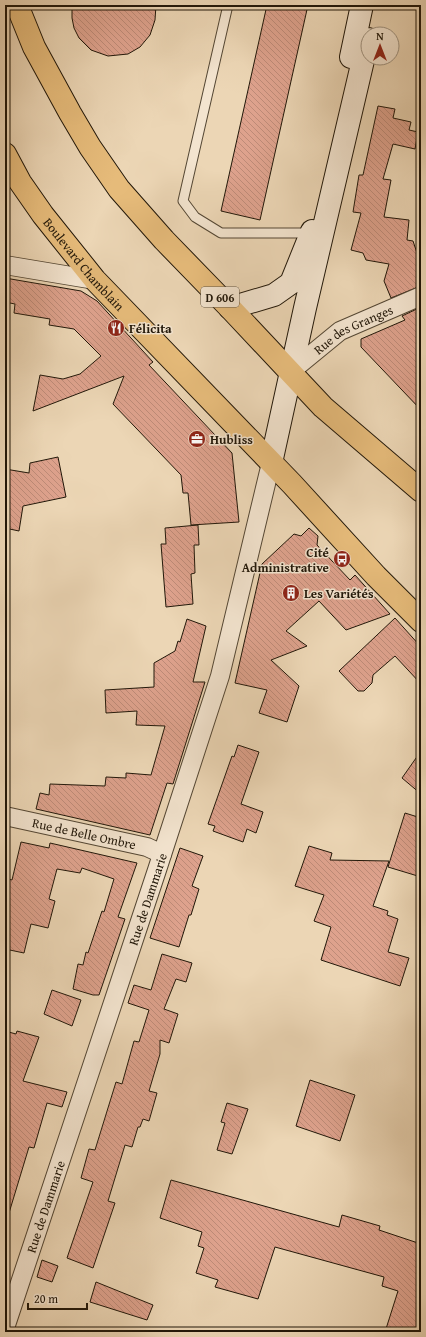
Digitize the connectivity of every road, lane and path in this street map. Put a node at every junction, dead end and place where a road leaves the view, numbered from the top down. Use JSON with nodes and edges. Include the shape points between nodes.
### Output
{"nodes":[{"id":1,"x":17,"y":5,"type":"edge"},
{"id":2,"x":228,"y":5,"type":"edge"},
{"id":3,"x":362,"y":5,"type":"edge"},
{"id":4,"x":376,"y":5,"type":"edge"},
{"id":5,"x":371,"y":26,"type":"edge"},
{"id":6,"x":361,"y":66,"type":"edge"},
{"id":7,"x":5,"y":154,"type":"edge"},
{"id":8,"x":13,"y":175,"type":"edge"},
{"id":9,"x":317,"y":234,"type":"junction"},
{"id":10,"x":5,"y":265,"type":"edge"},
{"id":11,"x":95,"y":280,"type":"junction"},
{"id":12,"x":421,"y":296,"type":"edge"},
{"id":13,"x":230,"y":308,"type":"junction"},
{"id":14,"x":290,"y":372,"type":"junction"},
{"id":15,"x":271,"y":464,"type":"junction"},
{"id":16,"x":421,"y":491,"type":"edge"},
{"id":17,"x":421,"y":621,"type":"edge"},
{"id":18,"x":5,"y":816,"type":"edge"},
{"id":19,"x":162,"y":854,"type":"junction"},
{"id":20,"x":5,"y":1328,"type":"edge"}],
"edges":[{"from":1,"to":13,"type":"main road","number":"D 606","via":[[34,47],[50,77],[90,147],[119,189]]},
{"from":2,"to":9,"type":"lane","via":[[183,201],[195,217],[221,233]]},
{"from":3,"to":9,"type":"street"},
{"from":4,"to":5,"type":"street"},
{"from":6,"to":9,"type":"street"},
{"from":7,"to":8,"type":"main road","name":"Boulevard Chamblain"},
{"from":8,"to":11,"type":"main road","name":"Boulevard Chamblain"},
{"from":9,"to":13,"type":"street","via":[[291,283],[274,295]]},
{"from":9,"to":14,"type":"street"},
{"from":10,"to":11,"type":"street"},
{"from":11,"to":15,"type":"main road","name":"Boulevard Chamblain"},
{"from":12,"to":14,"type":"street","name":"Rue des Granges","via":[[340,331]]},
{"from":13,"to":14,"type":"main road","number":"D 606"},
{"from":14,"to":15,"type":"street"},
{"from":14,"to":16,"type":"main road","number":"D 606","via":[[332,416]]},
{"from":15,"to":17,"type":"main road","name":"Boulevard Chamblain"},
{"from":15,"to":19,"type":"street","name":"Rue de Dammarie","via":[[220,676]]},
{"from":18,"to":19,"type":"street","name":"Rue de Belle Ombre","via":[[147,848]]},
{"from":19,"to":20,"type":"street","name":"Rue de Dammarie"}]}
